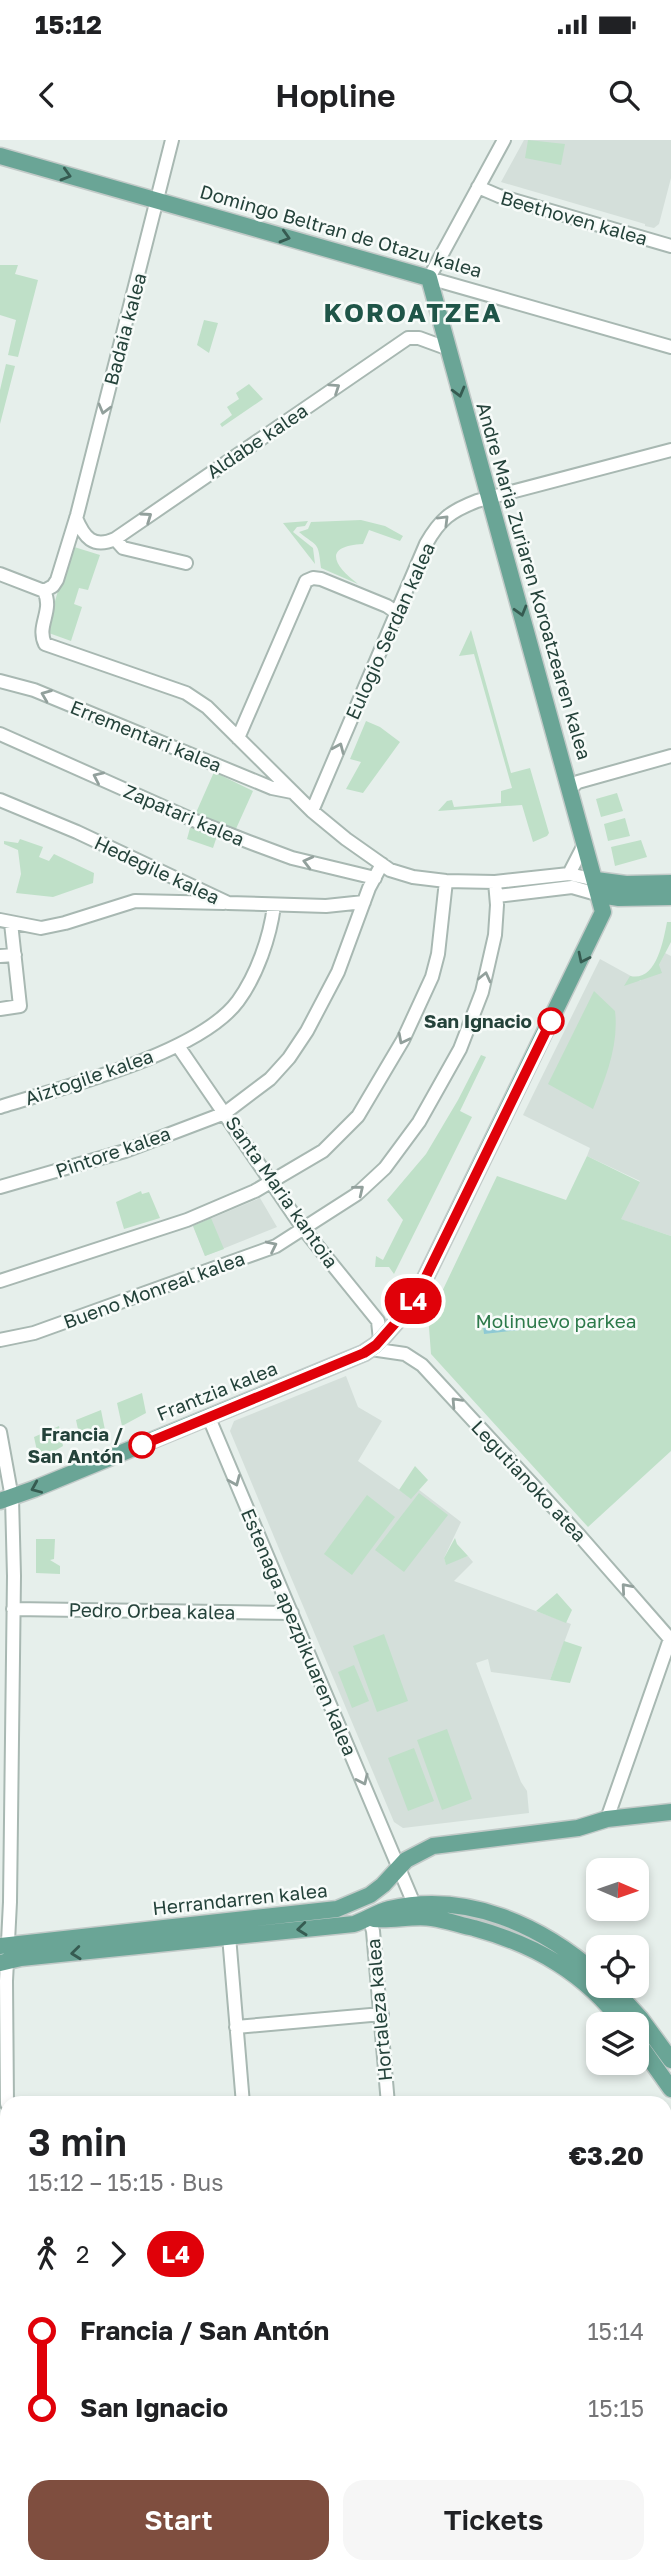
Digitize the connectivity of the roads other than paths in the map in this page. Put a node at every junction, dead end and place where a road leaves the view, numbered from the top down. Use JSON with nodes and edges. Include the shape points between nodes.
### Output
{"nodes":[{"id":1,"x":172,"y":140,"type":"edge"},
{"id":2,"x":504,"y":140,"type":"edge"},
{"id":3,"x":0,"y":156,"type":"edge"},
{"id":4,"x":478,"y":187,"type":"junction"},
{"id":5,"x":157,"y":200,"type":"junction"},
{"id":6,"x":671,"y":246,"type":"edge"},
{"id":7,"x":429,"y":278,"type":"junction"},
{"id":8,"x":671,"y":347,"type":"edge"},
{"id":9,"x":449,"y":349,"type":"junction"},
{"id":10,"x":671,"y":450,"type":"edge"},
{"id":11,"x":488,"y":498,"type":"junction"},
{"id":12,"x":76,"y":518,"type":"junction"},
{"id":13,"x":115,"y":539,"type":"junction"},
{"id":14,"x":186,"y":563,"type":"dead end"},
{"id":15,"x":0,"y":574,"type":"edge"},
{"id":16,"x":44,"y":591,"type":"junction"},
{"id":17,"x":397,"y":613,"type":"junction"},
{"id":18,"x":0,"y":681,"type":"edge"},
{"id":19,"x":0,"y":734,"type":"edge"},
{"id":20,"x":238,"y":738,"type":"junction"},
{"id":21,"x":671,"y":756,"type":"edge"},
{"id":22,"x":571,"y":788,"type":"junction"},
{"id":23,"x":292,"y":792,"type":"junction"},
{"id":24,"x":0,"y":800,"type":"edge"},
{"id":25,"x":312,"y":811,"type":"junction"},
{"id":26,"x":586,"y":842,"type":"junction"},
{"id":27,"x":382,"y":864,"type":"junction"},
{"id":28,"x":569,"y":874,"type":"junction"},
{"id":29,"x":375,"y":878,"type":"junction"},
{"id":30,"x":446,"y":881,"type":"junction"},
{"id":31,"x":671,"y":883,"type":"edge"},
{"id":32,"x":598,"y":887,"type":"junction"},
{"id":33,"x":496,"y":889,"type":"junction"},
{"id":34,"x":671,"y":897,"type":"edge"},
{"id":35,"x":364,"y":902,"type":"junction"},
{"id":36,"x":228,"y":903,"type":"junction"},
{"id":37,"x":274,"y":906,"type":"junction"},
{"id":38,"x":5,"y":922,"type":"edge"},
{"id":39,"x":15,"y":955,"type":"junction"},
{"id":40,"x":0,"y":956,"type":"edge"},
{"id":41,"x":0,"y":1009,"type":"edge"},
{"id":42,"x":177,"y":1046,"type":"junction"},
{"id":43,"x":0,"y":1107,"type":"edge"},
{"id":44,"x":225,"y":1113,"type":"junction"},
{"id":45,"x":270,"y":1183,"type":"junction"},
{"id":46,"x":0,"y":1187,"type":"edge"},
{"id":47,"x":302,"y":1227,"type":"junction"},
{"id":48,"x":0,"y":1281,"type":"edge"},
{"id":49,"x":0,"y":1340,"type":"edge"},
{"id":50,"x":376,"y":1344,"type":"junction"},
{"id":51,"x":209,"y":1418,"type":"junction"},
{"id":52,"x":0,"y":1432,"type":"edge"},
{"id":53,"x":6,"y":1499,"type":"edge"},
{"id":54,"x":13,"y":1609,"type":"junction"},
{"id":55,"x":292,"y":1613,"type":"junction"},
{"id":56,"x":671,"y":1639,"type":"edge"},
{"id":57,"x":671,"y":1812,"type":"edge"},
{"id":58,"x":607,"y":1819,"type":"junction"},
{"id":59,"x":391,"y":1845,"type":"junction"},
{"id":60,"x":426,"y":1849,"type":"junction"},
{"id":61,"x":398,"y":1869,"type":"junction"},
{"id":62,"x":328,"y":1911,"type":"junction"},
{"id":63,"x":418,"y":1912,"type":"junction"},
{"id":64,"x":369,"y":1918,"type":"junction"},
{"id":65,"x":229,"y":1936,"type":"junction"},
{"id":66,"x":4,"y":1954,"type":"edge"},
{"id":67,"x":586,"y":1966,"type":"edge"},
{"id":68,"x":623,"y":1998,"type":"edge"},
{"id":69,"x":612,"y":2012,"type":"edge"},
{"id":70,"x":382,"y":2014,"type":"junction"},
{"id":71,"x":236,"y":2028,"type":"junction"},
{"id":72,"x":649,"y":2058,"type":"edge"},
{"id":73,"x":671,"y":2060,"type":"edge"},
{"id":74,"x":671,"y":2088,"type":"edge"},
{"id":75,"x":8,"y":2096,"type":"edge"},
{"id":76,"x":242,"y":2096,"type":"edge"},
{"id":77,"x":387,"y":2096,"type":"edge"}],
"edges":[{"from":1,"to":5,"type":"street","name":"Badaia kalea"},
{"from":2,"to":4,"type":"street"},
{"from":3,"to":5,"type":"main road","name":"Domingo Beltran de Otazu kalea","one_way":true},
{"from":4,"to":6,"type":"street","name":"Beethoven kalea"},
{"from":4,"to":7,"type":"street"},
{"from":5,"to":7,"type":"main road","name":"Domingo Beltran de Otazu kalea","one_way":true},
{"from":5,"to":12,"type":"street","name":"Badaia kalea","one_way":true},
{"from":7,"to":8,"type":"street","name":"Domingo Beltran de Otazu kalea"},
{"from":7,"to":9,"type":"main road","name":"Andre Maria Zuriaren Koroatzearen kalea"},
{"from":9,"to":11,"type":"main road","name":"Andre Maria Zuriaren Koroatzearen kalea","one_way":true},
{"from":13,"to":9,"type":"street","name":"Aldabe kalea","one_way":true,"via":[[408,338]]},
{"from":10,"to":11,"type":"street","name":"Eulogio Serdan kalea"},
{"from":17,"to":11,"type":"street","name":"Eulogio Serdan kalea","one_way":true,"via":[[434,530],[451,512]]},
{"from":11,"to":22,"type":"main road","name":"Andre Maria Zuriaren Koroatzearen kalea","one_way":true},
{"from":12,"to":13,"type":"street","via":[[93,542]]},
{"from":12,"to":16,"type":"street","name":"Badaia kalea","via":[[57,580]]},
{"from":13,"to":14,"type":"street","via":[[123,548]]},
{"from":15,"to":16,"type":"street"},
{"from":16,"to":20,"type":"street","via":[[48,602],[42,638],[49,646],[186,694],[207,707]]},
{"from":17,"to":20,"type":"street","via":[[321,579],[306,581]]},
{"from":25,"to":17,"type":"street","name":"Eulogio Serdan kalea","one_way":true},
{"from":23,"to":18,"type":"street","name":"Errementari kalea","one_way":true,"via":[[272,788],[34,690]]},
{"from":29,"to":19,"type":"street","name":"Zapatari kalea","one_way":true,"via":[[292,858],[249,842]]},
{"from":20,"to":23,"type":"street"},
{"from":21,"to":22,"type":"street","via":[[578,782]]},
{"from":22,"to":26,"type":"main road","name":"Andre Maria Zuriaren Koroatzearen kalea"},
{"from":23,"to":25,"type":"street"},
{"from":24,"to":36,"type":"street","name":"Hedegile kalea"},
{"from":25,"to":27,"type":"street"},
{"from":26,"to":28,"type":"street"},
{"from":26,"to":32,"type":"main road","name":"Andre Maria Zuriaren Koroatzearen kalea"},
{"from":27,"to":29,"type":"street","name":"Pintore kalea"},
{"from":27,"to":30,"type":"street","via":[[413,877]]},
{"from":28,"to":32,"type":"street"},
{"from":28,"to":33,"type":"street"},
{"from":29,"to":35,"type":"street","name":"Pintore kalea"},
{"from":30,"to":33,"type":"street"},
{"from":30,"to":45,"type":"street","one_way":true,"via":[[432,977],[396,1051],[358,1116],[323,1151]]},
{"from":31,"to":32,"type":"main road"},
{"from":32,"to":33,"type":"street"},
{"from":32,"to":34,"type":"main road","via":[[619,898]]},
{"from":32,"to":50,"type":"main road","name":"Andre Maria Zuriaren Koroatzearen kalea","one_way":true,"via":[[603,917],[418,1293]]},
{"from":47,"to":33,"type":"street","name":"Bueno Monreal kalea","one_way":true,"via":[[357,1194],[386,1168],[419,1122],[460,1049],[482,992],[495,935]]},
{"from":35,"to":37,"type":"street","name":"Hedegile kalea"},
{"from":35,"to":44,"type":"street","name":"Pintore kalea","via":[[338,972],[307,1031],[270,1079]]},
{"from":36,"to":37,"type":"street","name":"Hedegile kalea"},
{"from":36,"to":38,"type":"street","via":[[135,901],[41,928]]},
{"from":37,"to":42,"type":"street","name":"Aiztogile kalea","via":[[260,958],[238,1002]]},
{"from":38,"to":39,"type":"street"},
{"from":39,"to":40,"type":"street"},
{"from":39,"to":41,"type":"street","via":[[20,1006]]},
{"from":42,"to":43,"type":"street","name":"Aiztogile kalea"},
{"from":42,"to":44,"type":"street","name":"Santa Maria kantoia"},
{"from":44,"to":45,"type":"street","name":"Santa Maria kantoia"},
{"from":44,"to":46,"type":"street","name":"Pintore kalea","via":[[125,1151]]},
{"from":45,"to":47,"type":"street","name":"Santa Maria kantoia"},
{"from":45,"to":48,"type":"street","via":[[187,1220]]},
{"from":49,"to":47,"type":"street","name":"Bueno Monreal kalea","one_way":true,"via":[[34,1333],[221,1267],[276,1246]]},
{"from":47,"to":50,"type":"street","name":"Santa Maria kantoia","via":[[378,1321]]},
{"from":50,"to":51,"type":"main road","name":"Frantzia kalea"},
{"from":56,"to":50,"type":"street","name":"Legutianoko atea","one_way":true,"via":[[422,1365]]},
{"from":51,"to":53,"type":"main road","name":"Frantzia kalea","one_way":true},
{"from":51,"to":55,"type":"street","name":"Estenaga apezpikuaren kalea","one_way":true},
{"from":52,"to":53,"type":"street"},
{"from":53,"to":54,"type":"street"},
{"from":54,"to":55,"type":"street","name":"Pedro Orbea kalea"},
{"from":54,"to":66,"type":"street"},
{"from":55,"to":59,"type":"street","name":"Estenaga apezpikuaren kalea","one_way":true},
{"from":56,"to":58,"type":"street"},
{"from":57,"to":58,"type":"main road","name":"Herrandarren kalea"},
{"from":58,"to":60,"type":"main road","name":"Herrandarren kalea","via":[[578,1828]]},
{"from":59,"to":60,"type":"street"},
{"from":59,"to":61,"type":"street","name":"Estenaga apezpikuaren kalea"},
{"from":60,"to":61,"type":"main road","name":"Herrandarren kalea"},
{"from":61,"to":62,"type":"main road","name":"Herrandarren kalea","via":[[361,1901]]},
{"from":61,"to":63,"type":"street","name":"Estenaga apezpikuaren kalea"},
{"from":62,"to":64,"type":"main road"},
{"from":62,"to":66,"type":"main road","name":"Herrandarren kalea"},
{"from":63,"to":64,"type":"main road","name":"Herrandarren kalea","via":[[387,1909]]},
{"from":63,"to":67,"type":"main road","via":[[469,1907],[509,1918]]},
{"from":63,"to":69,"type":"main road","via":[[507,1937],[544,1954],[582,1981]]},
{"from":64,"to":65,"type":"main road","name":"Herrandarren kalea","one_way":true,"via":[[354,1924]]},
{"from":64,"to":70,"type":"street","name":"Hortaleza kalea"},
{"from":65,"to":66,"type":"main road","name":"Herrandarren kalea","one_way":true},
{"from":65,"to":71,"type":"street"},
{"from":66,"to":75,"type":"street"},
{"from":68,"to":73,"type":"main road"},
{"from":70,"to":71,"type":"street"},
{"from":70,"to":77,"type":"street","name":"Hortaleza kalea"},
{"from":71,"to":76,"type":"street"},
{"from":72,"to":74,"type":"main road"}]}
